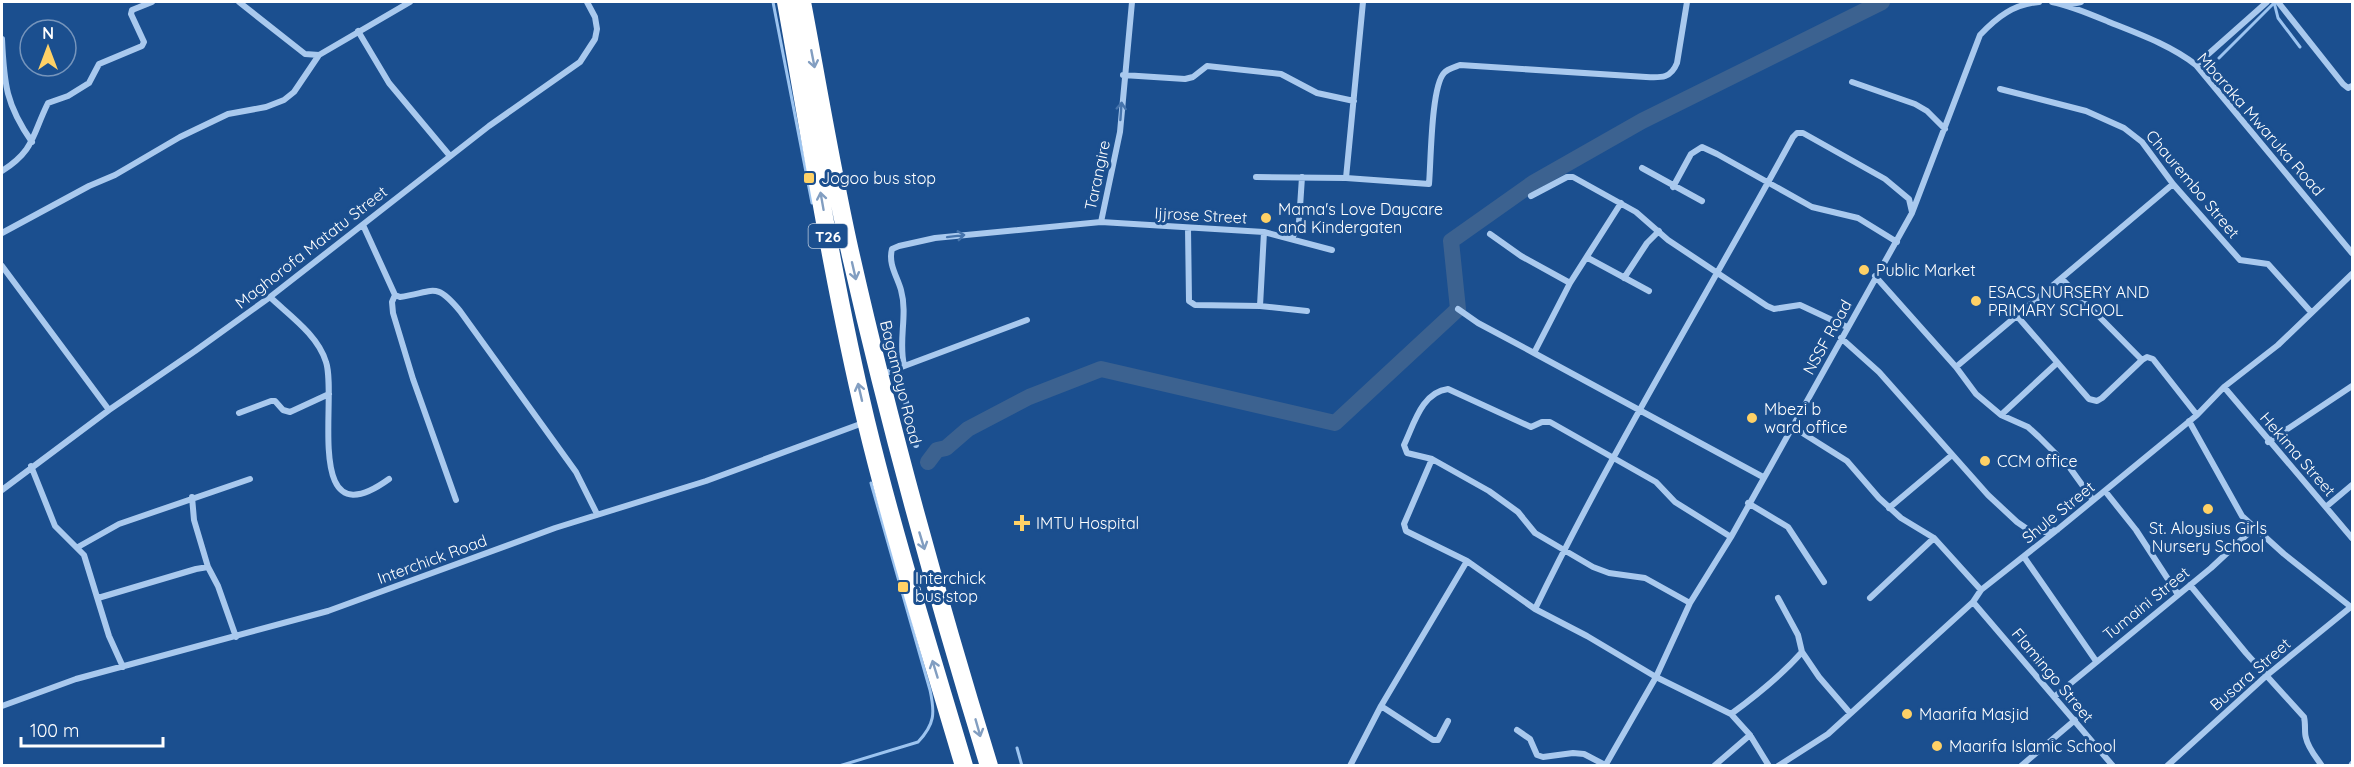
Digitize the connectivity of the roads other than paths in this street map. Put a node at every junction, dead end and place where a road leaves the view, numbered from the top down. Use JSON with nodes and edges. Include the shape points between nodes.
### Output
{"nodes":[{"id":1,"x":152,"y":2,"type":"edge"},
{"id":2,"x":239,"y":2,"type":"edge"},
{"id":3,"x":410,"y":2,"type":"edge"},
{"id":4,"x":587,"y":2,"type":"edge"},
{"id":5,"x":786,"y":2,"type":"edge"},
{"id":6,"x":802,"y":2,"type":"edge"},
{"id":7,"x":1132,"y":2,"type":"edge"},
{"id":8,"x":1364,"y":2,"type":"edge"},
{"id":9,"x":1687,"y":2,"type":"edge"},
{"id":10,"x":2039,"y":2,"type":"edge"},
{"id":11,"x":2052,"y":2,"type":"edge"},
{"id":12,"x":2081,"y":2,"type":"edge"},
{"id":13,"x":2267,"y":2,"type":"edge"},
{"id":14,"x":2278,"y":2,"type":"edge"},
{"id":15,"x":2067,"y":5,"type":"junction"},
{"id":16,"x":358,"y":31,"type":"junction"},
{"id":17,"x":2,"y":39,"type":"edge"},
{"id":18,"x":319,"y":55,"type":"junction"},
{"id":19,"x":2196,"y":65,"type":"junction"},
{"id":20,"x":1123,"y":75,"type":"junction"},
{"id":21,"x":1852,"y":82,"type":"dead end"},
{"id":22,"x":2352,"y":86,"type":"edge"},
{"id":23,"x":2000,"y":89,"type":"dead end"},
{"id":24,"x":1354,"y":101,"type":"junction"},
{"id":25,"x":1945,"y":129,"type":"junction"},
{"id":26,"x":32,"y":142,"type":"junction"},
{"id":27,"x":450,"y":156,"type":"junction"},
{"id":28,"x":1642,"y":168,"type":"dead end"},
{"id":29,"x":2,"y":171,"type":"edge"},
{"id":30,"x":1256,"y":177,"type":"dead end"},
{"id":31,"x":1302,"y":177,"type":"junction"},
{"id":32,"x":1346,"y":178,"type":"junction"},
{"id":33,"x":1768,"y":182,"type":"junction"},
{"id":34,"x":2173,"y":183,"type":"junction"},
{"id":35,"x":1673,"y":187,"type":"junction"},
{"id":36,"x":1531,"y":196,"type":"dead end"},
{"id":37,"x":1702,"y":201,"type":"dead end"},
{"id":38,"x":1621,"y":203,"type":"junction"},
{"id":39,"x":1912,"y":213,"type":"junction"},
{"id":40,"x":1101,"y":222,"type":"junction"},
{"id":41,"x":363,"y":225,"type":"junction"},
{"id":42,"x":1188,"y":228,"type":"junction"},
{"id":43,"x":1659,"y":231,"type":"junction"},
{"id":44,"x":1264,"y":232,"type":"junction"},
{"id":45,"x":2,"y":233,"type":"edge"},
{"id":46,"x":1490,"y":234,"type":"dead end"},
{"id":47,"x":1292,"y":239,"type":"junction"},
{"id":48,"x":1897,"y":242,"type":"junction"},
{"id":49,"x":1332,"y":250,"type":"dead end"},
{"id":50,"x":2352,"y":253,"type":"edge"},
{"id":51,"x":1588,"y":258,"type":"junction"},
{"id":52,"x":2,"y":266,"type":"edge"},
{"id":53,"x":1717,"y":274,"type":"junction"},
{"id":54,"x":2352,"y":274,"type":"edge"},
{"id":55,"x":1875,"y":276,"type":"junction"},
{"id":56,"x":1624,"y":278,"type":"junction"},
{"id":57,"x":2062,"y":279,"type":"junction"},
{"id":58,"x":1570,"y":283,"type":"junction"},
{"id":59,"x":1649,"y":291,"type":"dead end"},
{"id":60,"x":395,"y":295,"type":"junction"},
{"id":61,"x":270,"y":297,"type":"junction"},
{"id":62,"x":1260,"y":306,"type":"junction"},
{"id":63,"x":1458,"y":309,"type":"dead end"},
{"id":64,"x":1307,"y":311,"type":"dead end"},
{"id":65,"x":2311,"y":312,"type":"junction"},
{"id":66,"x":2017,"y":316,"type":"junction"},
{"id":67,"x":1027,"y":320,"type":"dead end"},
{"id":68,"x":1847,"y":327,"type":"junction"},
{"id":69,"x":1841,"y":338,"type":"junction"},
{"id":70,"x":1534,"y":353,"type":"junction"},
{"id":71,"x":2142,"y":360,"type":"junction"},
{"id":72,"x":2057,"y":363,"type":"junction"},
{"id":73,"x":901,"y":367,"type":"junction"},
{"id":74,"x":1956,"y":367,"type":"junction"},
{"id":75,"x":879,"y":375,"type":"junction"},
{"id":76,"x":2224,"y":387,"type":"junction"},
{"id":77,"x":2352,"y":387,"type":"edge"},
{"id":78,"x":329,"y":394,"type":"junction"},
{"id":79,"x":109,"y":410,"type":"junction"},
{"id":80,"x":1639,"y":412,"type":"junction"},
{"id":81,"x":240,"y":413,"type":"dead end"},
{"id":82,"x":2001,"y":415,"type":"junction"},
{"id":83,"x":2197,"y":415,"type":"junction"},
{"id":84,"x":2189,"y":421,"type":"junction"},
{"id":85,"x":867,"y":422,"type":"junction"},
{"id":86,"x":1793,"y":428,"type":"junction"},
{"id":87,"x":2268,"y":442,"type":"junction"},
{"id":88,"x":916,"y":445,"type":"dead end"},
{"id":89,"x":1952,"y":455,"type":"junction"},
{"id":90,"x":1613,"y":458,"type":"junction"},
{"id":91,"x":1432,"y":459,"type":"junction"},
{"id":92,"x":31,"y":466,"type":"junction"},
{"id":93,"x":1763,"y":477,"type":"junction"},
{"id":94,"x":250,"y":479,"type":"dead end"},
{"id":95,"x":389,"y":479,"type":"dead end"},
{"id":96,"x":2352,"y":485,"type":"edge"},
{"id":97,"x":2,"y":490,"type":"edge"},
{"id":98,"x":2105,"y":491,"type":"junction"},
{"id":99,"x":192,"y":497,"type":"junction"},
{"id":100,"x":456,"y":500,"type":"dead end"},
{"id":101,"x":2093,"y":500,"type":"junction"},
{"id":102,"x":1748,"y":503,"type":"junction"},
{"id":103,"x":2327,"y":506,"type":"junction"},
{"id":104,"x":1889,"y":508,"type":"junction"},
{"id":105,"x":597,"y":514,"type":"junction"},
{"id":106,"x":2254,"y":528,"type":"junction"},
{"id":107,"x":2057,"y":530,"type":"junction"},
{"id":108,"x":1731,"y":537,"type":"junction"},
{"id":109,"x":1934,"y":538,"type":"junction"},
{"id":110,"x":2352,"y":538,"type":"edge"},
{"id":111,"x":78,"y":547,"type":"junction"},
{"id":112,"x":1563,"y":550,"type":"junction"},
{"id":113,"x":2024,"y":557,"type":"junction"},
{"id":114,"x":1467,"y":561,"type":"junction"},
{"id":115,"x":207,"y":567,"type":"junction"},
{"id":116,"x":1824,"y":582,"type":"dead end"},
{"id":117,"x":2190,"y":585,"type":"junction"},
{"id":118,"x":1981,"y":590,"type":"junction"},
{"id":119,"x":2177,"y":593,"type":"junction"},
{"id":120,"x":98,"y":598,"type":"junction"},
{"id":121,"x":1778,"y":598,"type":"dead end"},
{"id":122,"x":1870,"y":598,"type":"dead end"},
{"id":123,"x":1972,"y":602,"type":"junction"},
{"id":124,"x":1690,"y":603,"type":"junction"},
{"id":125,"x":2352,"y":607,"type":"edge"},
{"id":126,"x":1535,"y":609,"type":"junction"},
{"id":127,"x":236,"y":637,"type":"junction"},
{"id":128,"x":1802,"y":652,"type":"junction"},
{"id":129,"x":2096,"y":661,"type":"junction"},
{"id":130,"x":123,"y":667,"type":"junction"},
{"id":131,"x":2266,"y":676,"type":"junction"},
{"id":132,"x":1656,"y":677,"type":"junction"},
{"id":133,"x":2054,"y":697,"type":"junction"},
{"id":134,"x":2,"y":706,"type":"edge"},
{"id":135,"x":1381,"y":706,"type":"junction"},
{"id":136,"x":1850,"y":713,"type":"junction"},
{"id":137,"x":1731,"y":714,"type":"junction"},
{"id":138,"x":2075,"y":720,"type":"junction"},
{"id":139,"x":1448,"y":722,"type":"dead end"},
{"id":140,"x":1517,"y":730,"type":"dead end"},
{"id":141,"x":1750,"y":735,"type":"junction"},
{"id":142,"x":964,"y":765,"type":"edge"},
{"id":143,"x":989,"y":765,"type":"edge"},
{"id":144,"x":1350,"y":765,"type":"edge"},
{"id":145,"x":1605,"y":765,"type":"edge"},
{"id":146,"x":1714,"y":765,"type":"edge"},
{"id":147,"x":1769,"y":765,"type":"edge"},
{"id":148,"x":1778,"y":765,"type":"edge"},
{"id":149,"x":2021,"y":765,"type":"edge"},
{"id":150,"x":2113,"y":765,"type":"edge"},
{"id":151,"x":2167,"y":765,"type":"edge"},
{"id":152,"x":2322,"y":765,"type":"edge"}],
"edges":[{"from":1,"to":26,"type":"street","via":[[131,14],[144,42],[142,46],[99,63],[89,83],[48,103]]},
{"from":2,"to":18,"type":"street","via":[[305,54]]},
{"from":3,"to":16,"type":"street"},
{"from":4,"to":27,"type":"street","name":"Maghorofa Matatu Street","via":[[597,30],[580,62]]},
{"from":85,"to":5,"type":"highway","number":"T26","one_way":true,"via":[[847,336]]},
{"from":6,"to":75,"type":"highway","name":"Bagamoyo Road","number":"T26","one_way":true,"via":[[850,254]]},
{"from":7,"to":20,"type":"street","name":"Tarangire"},
{"from":8,"to":24,"type":"street"},
{"from":9,"to":32,"type":"street","via":[[1677,63],[1667,76],[1460,65],[1444,72],[1438,84],[1429,184]]},
{"from":10,"to":25,"type":"street","name":"NSSF Road","via":[[2013,8],[1980,35]]},
{"from":11,"to":15,"type":"street"},
{"from":12,"to":15,"type":"street"},
{"from":13,"to":19,"type":"street"},
{"from":14,"to":22,"type":"street","via":[[2343,84]]},
{"from":15,"to":19,"type":"street","name":"Mbaraka Mwaruka Road","via":[[2148,37]]},
{"from":16,"to":18,"type":"street"},
{"from":16,"to":27,"type":"street","via":[[389,83]]},
{"from":17,"to":26,"type":"street","via":[[8,97]]},
{"from":18,"to":45,"type":"street","via":[[284,100],[228,114],[180,136],[115,175]]},
{"from":19,"to":50,"type":"street","name":"Mbaraka Mwaruka Road"},
{"from":20,"to":24,"type":"street","via":[[1185,79],[1207,66],[1236,68],[1281,74],[1317,93]]},
{"from":40,"to":20,"type":"street","name":"Tarangire","one_way":true,"via":[[1120,132]]},
{"from":21,"to":25,"type":"street","via":[[1915,104]]},
{"from":23,"to":34,"type":"street","name":"Chaurembo Street","via":[[2086,111],[2124,128],[2142,142]]},
{"from":24,"to":32,"type":"street"},
{"from":25,"to":39,"type":"street","name":"NSSF Road"},
{"from":26,"to":29,"type":"street","via":[[21,157]]},
{"from":27,"to":41,"type":"street","name":"Maghorofa Matatu Street"},
{"from":28,"to":35,"type":"street"},
{"from":30,"to":31,"type":"street"},
{"from":31,"to":32,"type":"street"},
{"from":31,"to":47,"type":"street","via":[[1299,222]]},
{"from":33,"to":35,"type":"street","via":[[1702,147],[1691,154]]},
{"from":33,"to":39,"type":"street","via":[[1793,137],[1803,133],[1885,179],[1909,199]]},
{"from":33,"to":48,"type":"street","via":[[1812,207],[1858,218]]},
{"from":33,"to":53,"type":"street"},
{"from":34,"to":57,"type":"street"},
{"from":34,"to":65,"type":"street","name":"Chaurembo Street","via":[[2240,260],[2268,264]]},
{"from":35,"to":37,"type":"street"},
{"from":36,"to":38,"type":"street","via":[[1573,177]]},
{"from":38,"to":43,"type":"street"},
{"from":38,"to":51,"type":"street"},
{"from":39,"to":48,"type":"street","name":"NSSF Road"},
{"from":40,"to":42,"type":"street","name":"Ijjrose Street"},
{"from":73,"to":40,"type":"street","name":"Tarangire","one_way":true,"via":[[905,318],[890,258],[892,249],[935,238]]},
{"from":41,"to":60,"type":"street"},
{"from":41,"to":61,"type":"street","name":"Maghorofa Matatu Street"},
{"from":42,"to":44,"type":"street","name":"Ijjrose Street"},
{"from":42,"to":62,"type":"street","via":[[1189,301],[1196,305]]},
{"from":43,"to":53,"type":"street"},
{"from":43,"to":56,"type":"street"},
{"from":44,"to":47,"type":"street","name":"Ijjrose Street"},
{"from":44,"to":62,"type":"street"},
{"from":46,"to":58,"type":"street"},
{"from":47,"to":49,"type":"street","name":"Ijjrose Street"},
{"from":48,"to":55,"type":"street","name":"NSSF Road"},
{"from":51,"to":56,"type":"street"},
{"from":51,"to":58,"type":"street"},
{"from":52,"to":79,"type":"street"},
{"from":53,"to":68,"type":"street","via":[[1774,309],[1800,305]]},
{"from":53,"to":80,"type":"street"},
{"from":54,"to":65,"type":"street","name":"Shule Street"},
{"from":55,"to":68,"type":"street","name":"NSSF Road"},
{"from":55,"to":74,"type":"street"},
{"from":56,"to":59,"type":"street"},
{"from":57,"to":66,"type":"street"},
{"from":57,"to":71,"type":"street"},
{"from":58,"to":70,"type":"street"},
{"from":60,"to":100,"type":"street","via":[[393,313]]},
{"from":60,"to":105,"type":"street","via":[[434,290],[446,294],[576,472]]},
{"from":61,"to":78,"type":"street","via":[[307,332],[323,354]]},
{"from":61,"to":79,"type":"street","name":"Maghorofa Matatu Street"},
{"from":62,"to":64,"type":"street"},
{"from":63,"to":70,"type":"street"},
{"from":65,"to":76,"type":"street","name":"Shule Street","via":[[2278,345]]},
{"from":66,"to":72,"type":"street"},
{"from":66,"to":74,"type":"street"},
{"from":67,"to":73,"type":"street"},
{"from":68,"to":69,"type":"street","name":"NSSF Road"},
{"from":69,"to":86,"type":"street","name":"NSSF Road"},
{"from":69,"to":89,"type":"street","via":[[1879,372]]},
{"from":70,"to":80,"type":"street"},
{"from":71,"to":72,"type":"street","via":[[2097,401],[2089,399]]},
{"from":71,"to":83,"type":"street","via":[[2153,359]]},
{"from":72,"to":82,"type":"street"},
{"from":73,"to":75,"type":"street"},
{"from":73,"to":88,"type":"street"},
{"from":74,"to":82,"type":"street","via":[[1976,394]]},
{"from":75,"to":143,"type":"highway","name":"Bagamoyo Road","number":"T26","one_way":true},
{"from":76,"to":83,"type":"street","name":"Shule Street"},
{"from":76,"to":87,"type":"street","name":"Hekima Street"},
{"from":77,"to":87,"type":"street"},
{"from":78,"to":81,"type":"street","via":[[292,411],[285,411],[271,400]]},
{"from":78,"to":95,"type":"street","via":[[328,456],[340,488],[347,493],[364,494]]},
{"from":79,"to":92,"type":"street","name":"Maghorofa Matatu Street"},
{"from":80,"to":90,"type":"street"},
{"from":80,"to":93,"type":"street"},
{"from":82,"to":101,"type":"street","via":[[2039,437],[2070,468]]},
{"from":83,"to":84,"type":"street","name":"Shule Street"},
{"from":84,"to":98,"type":"street","name":"Shule Street"},
{"from":84,"to":106,"type":"street","via":[[2234,505]]},
{"from":85,"to":105,"type":"street","name":"Interchick Road","via":[[706,481]]},
{"from":142,"to":85,"type":"highway","number":"T26","one_way":true},
{"from":86,"to":93,"type":"street","name":"NSSF Road"},
{"from":86,"to":104,"type":"street","via":[[1846,460]]},
{"from":87,"to":103,"type":"street","name":"Hekima Street"},
{"from":89,"to":104,"type":"street"},
{"from":89,"to":107,"type":"street","via":[[2027,530]]},
{"from":90,"to":91,"type":"street","via":[[1550,422],[1531,428],[1448,389],[1427,399],[1404,445],[1407,453]]},
{"from":90,"to":108,"type":"street","via":[[1656,482],[1675,502]]},
{"from":90,"to":112,"type":"street"},
{"from":91,"to":112,"type":"street","via":[[1489,491],[1518,513],[1535,533]]},
{"from":91,"to":114,"type":"street","via":[[1404,528]]},
{"from":92,"to":97,"type":"street","name":"Maghorofa Matatu Street"},
{"from":92,"to":111,"type":"street","via":[[55,526]]},
{"from":93,"to":102,"type":"street","name":"NSSF Road"},
{"from":94,"to":99,"type":"street"},
{"from":96,"to":103,"type":"street"},
{"from":98,"to":101,"type":"street","name":"Shule Street"},
{"from":98,"to":119,"type":"street"},
{"from":99,"to":111,"type":"street","via":[[119,524]]},
{"from":99,"to":115,"type":"street"},
{"from":101,"to":107,"type":"street","name":"Shule Street"},
{"from":102,"to":108,"type":"street","name":"NSSF Road"},
{"from":102,"to":116,"type":"street","via":[[1788,527]]},
{"from":103,"to":110,"type":"street","name":"Hekima Street"},
{"from":104,"to":109,"type":"street"},
{"from":105,"to":127,"type":"street","name":"Interchick Road","via":[[328,611]]},
{"from":106,"to":117,"type":"street","name":"Tumaini Street"},
{"from":106,"to":125,"type":"street"},
{"from":107,"to":113,"type":"street","name":"Shule Street"},
{"from":108,"to":124,"type":"street","name":"NSSF Road"},
{"from":109,"to":118,"type":"street"},
{"from":109,"to":122,"type":"street"},
{"from":111,"to":120,"type":"street"},
{"from":112,"to":124,"type":"street","via":[[1609,573],[1645,579]]},
{"from":112,"to":126,"type":"street"},
{"from":113,"to":118,"type":"street","name":"Shule Street"},
{"from":113,"to":129,"type":"street"},
{"from":114,"to":126,"type":"street"},
{"from":114,"to":135,"type":"street"},
{"from":115,"to":120,"type":"street"},
{"from":115,"to":127,"type":"street"},
{"from":117,"to":119,"type":"street","name":"Tumaini Street"},
{"from":117,"to":131,"type":"street"},
{"from":118,"to":123,"type":"street","name":"Shule Street"},
{"from":119,"to":129,"type":"street","name":"Tumaini Street"},
{"from":120,"to":130,"type":"street"},
{"from":121,"to":128,"type":"street","via":[[1798,634]]},
{"from":123,"to":133,"type":"street","name":"Flamingo Street"},
{"from":123,"to":136,"type":"street","name":"Shule Street"},
{"from":124,"to":132,"type":"street","name":"NSSF Road"},
{"from":125,"to":131,"type":"street","name":"Busara Street"},
{"from":126,"to":132,"type":"street"},
{"from":127,"to":130,"type":"street","name":"Interchick Road"},
{"from":128,"to":136,"type":"street"},
{"from":128,"to":137,"type":"street","via":[[1761,693]]},
{"from":129,"to":133,"type":"street","name":"Tumaini Street"},
{"from":130,"to":134,"type":"street","name":"Interchick Road"},
{"from":131,"to":151,"type":"street","name":"Busara Street"},
{"from":131,"to":152,"type":"street","via":[[2304,717],[2305,736]]},
{"from":132,"to":137,"type":"street"},
{"from":132,"to":145,"type":"street","name":"NSSF Road"},
{"from":133,"to":138,"type":"street","name":"Flamingo Street"},
{"from":135,"to":139,"type":"street","via":[[1433,740],[1438,740]]},
{"from":135,"to":144,"type":"street"},
{"from":136,"to":148,"type":"street","name":"Shule Street","via":[[1828,734]]},
{"from":137,"to":141,"type":"street"},
{"from":138,"to":149,"type":"street"},
{"from":138,"to":150,"type":"street","name":"Flamingo Street"},
{"from":140,"to":145,"type":"street","via":[[1530,739],[1537,754],[1543,757],[1584,754]]},
{"from":141,"to":146,"type":"street"},
{"from":141,"to":147,"type":"street"}]}
